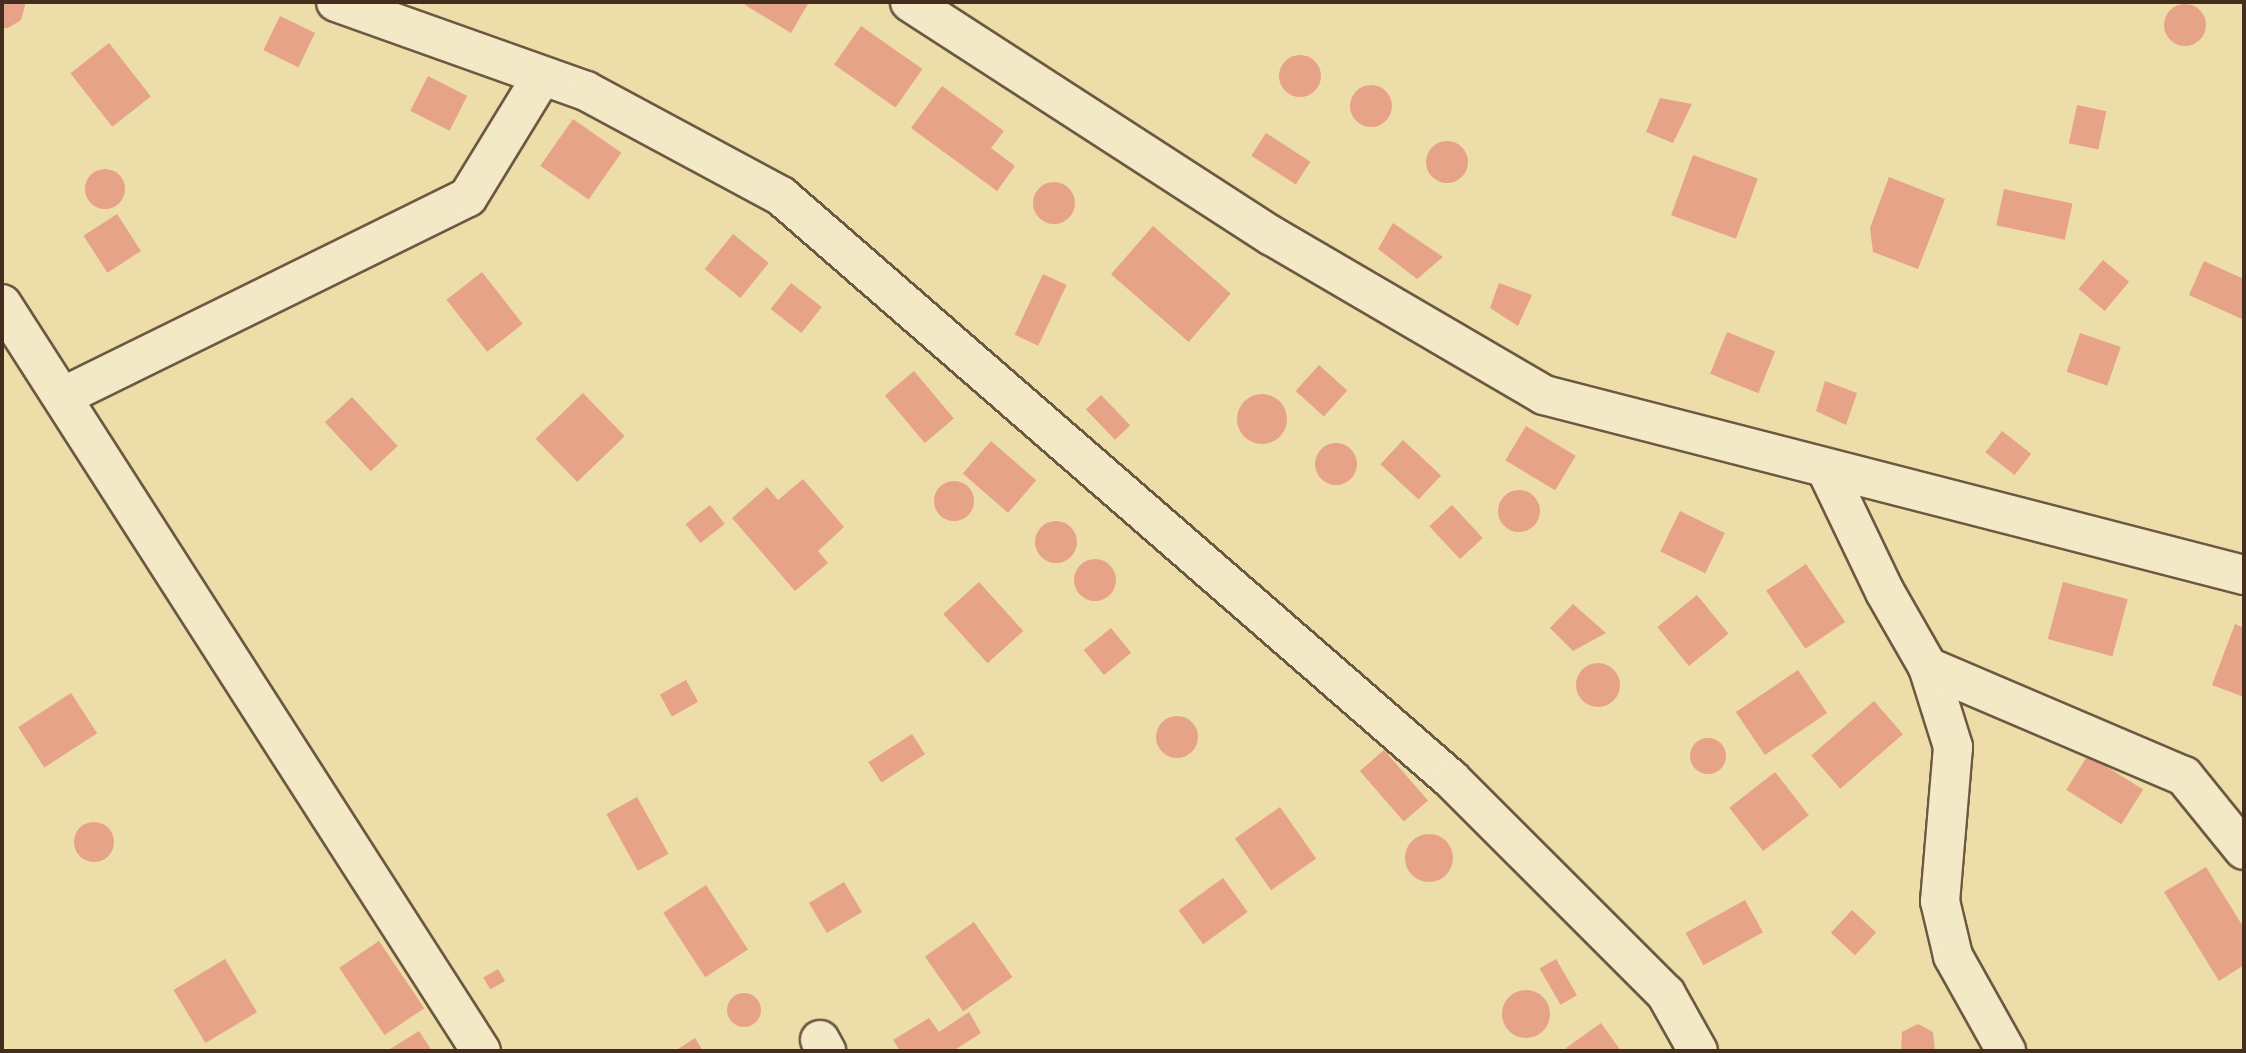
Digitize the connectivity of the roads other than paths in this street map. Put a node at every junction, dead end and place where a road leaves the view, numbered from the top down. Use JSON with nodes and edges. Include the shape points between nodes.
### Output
{"nodes":[{"id":1,"x":336,"y":2,"type":"edge"},
{"id":2,"x":910,"y":2,"type":"edge"},
{"id":3,"x":541,"y":78,"type":"junction"},
{"id":4,"x":2,"y":304,"type":"edge"},
{"id":5,"x":64,"y":396,"type":"junction"},
{"id":6,"x":1826,"y":469,"type":"junction"},
{"id":7,"x":2244,"y":575,"type":"edge"},
{"id":8,"x":1928,"y":667,"type":"junction"},
{"id":9,"x":2244,"y":850,"type":"edge"},
{"id":10,"x":481,"y":1051,"type":"edge"},
{"id":11,"x":1698,"y":1051,"type":"edge"},
{"id":12,"x":2006,"y":1051,"type":"edge"}],
"edges":[{"from":1,"to":3,"type":"street"},
{"from":2,"to":6,"type":"street","via":[[1272,236],[1544,395]]},
{"from":3,"to":5,"type":"street","via":[[468,197]]},
{"from":3,"to":11,"type":"street","via":[[586,91],[781,196],[1451,779],[1666,994]]},
{"from":4,"to":5,"type":"street"},
{"from":5,"to":10,"type":"street"},
{"from":6,"to":7,"type":"street"},
{"from":6,"to":8,"type":"street"},
{"from":8,"to":9,"type":"street","via":[[2184,776]]},
{"from":8,"to":12,"type":"street","via":[[1953,747],[1940,901],[1953,956]]}]}
